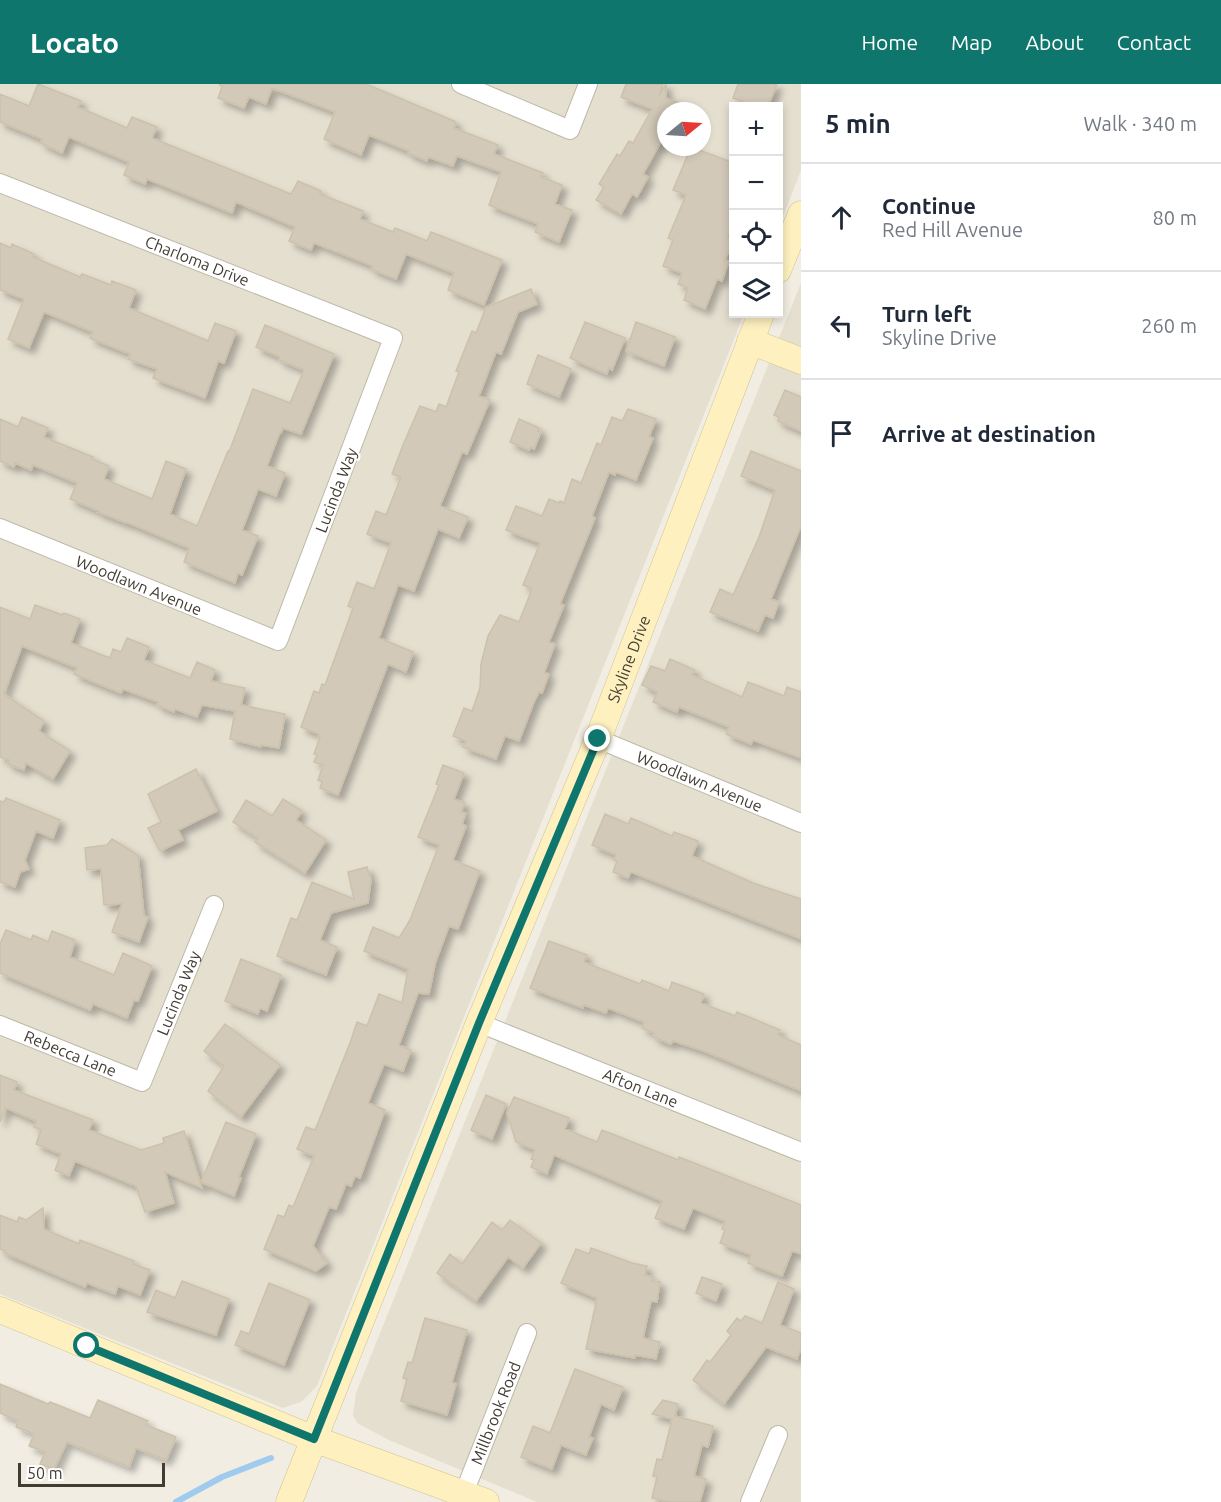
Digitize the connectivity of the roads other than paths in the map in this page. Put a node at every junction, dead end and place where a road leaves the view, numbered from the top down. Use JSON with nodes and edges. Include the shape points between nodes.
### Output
{"nodes":[{"id":1,"x":460,"y":84,"type":"edge"},
{"id":2,"x":588,"y":84,"type":"edge"},
{"id":3,"x":0,"y":183,"type":"edge"},
{"id":4,"x":801,"y":214,"type":"edge"},
{"id":5,"x":780,"y":264,"type":"edge"},
{"id":6,"x":759,"y":318,"type":"edge"},
{"id":7,"x":393,"y":338,"type":"joint"},
{"id":8,"x":750,"y":341,"type":"junction"},
{"id":9,"x":801,"y":361,"type":"edge"},
{"id":10,"x":0,"y":528,"type":"edge"},
{"id":11,"x":278,"y":641,"type":"joint"},
{"id":12,"x":598,"y":739,"type":"junction"},
{"id":13,"x":801,"y":823,"type":"edge"},
{"id":14,"x":214,"y":905,"type":"dead end"},
{"id":15,"x":479,"y":1023,"type":"junction"},
{"id":16,"x":0,"y":1025,"type":"edge"},
{"id":17,"x":142,"y":1082,"type":"joint"},
{"id":18,"x":801,"y":1152,"type":"edge"},
{"id":19,"x":0,"y":1310,"type":"edge"},
{"id":20,"x":527,"y":1333,"type":"dead end"},
{"id":21,"x":778,"y":1435,"type":"dead end"},
{"id":22,"x":314,"y":1439,"type":"junction"},
{"id":23,"x":475,"y":1498,"type":"edge"},
{"id":24,"x":289,"y":1502,"type":"edge"},
{"id":25,"x":750,"y":1502,"type":"edge"}],
"edges":[{"from":1,"to":2,"type":"street","via":[[570,130]]},
{"from":3,"to":7,"type":"street","name":"Charloma Drive"},
{"from":4,"to":5,"type":"street"},
{"from":6,"to":8,"type":"street","name":"Skyline Drive"},
{"from":7,"to":11,"type":"street","name":"Lucinda Way"},
{"from":8,"to":9,"type":"street"},
{"from":8,"to":12,"type":"street","name":"Skyline Drive"},
{"from":10,"to":11,"type":"street","name":"Woodlawn Avenue"},
{"from":12,"to":13,"type":"street","name":"Woodlawn Avenue"},
{"from":12,"to":15,"type":"street","name":"Skyline Drive"},
{"from":14,"to":17,"type":"street","name":"Lucinda Way"},
{"from":15,"to":18,"type":"street","name":"Afton Lane"},
{"from":15,"to":22,"type":"street","name":"Skyline Drive"},
{"from":16,"to":17,"type":"street","name":"Rebecca Lane"},
{"from":19,"to":22,"type":"street"},
{"from":20,"to":23,"type":"street","name":"Millbrook Road"},
{"from":21,"to":25,"type":"street"},
{"from":22,"to":23,"type":"street"},
{"from":22,"to":24,"type":"street","name":"Skyline Drive"}]}
